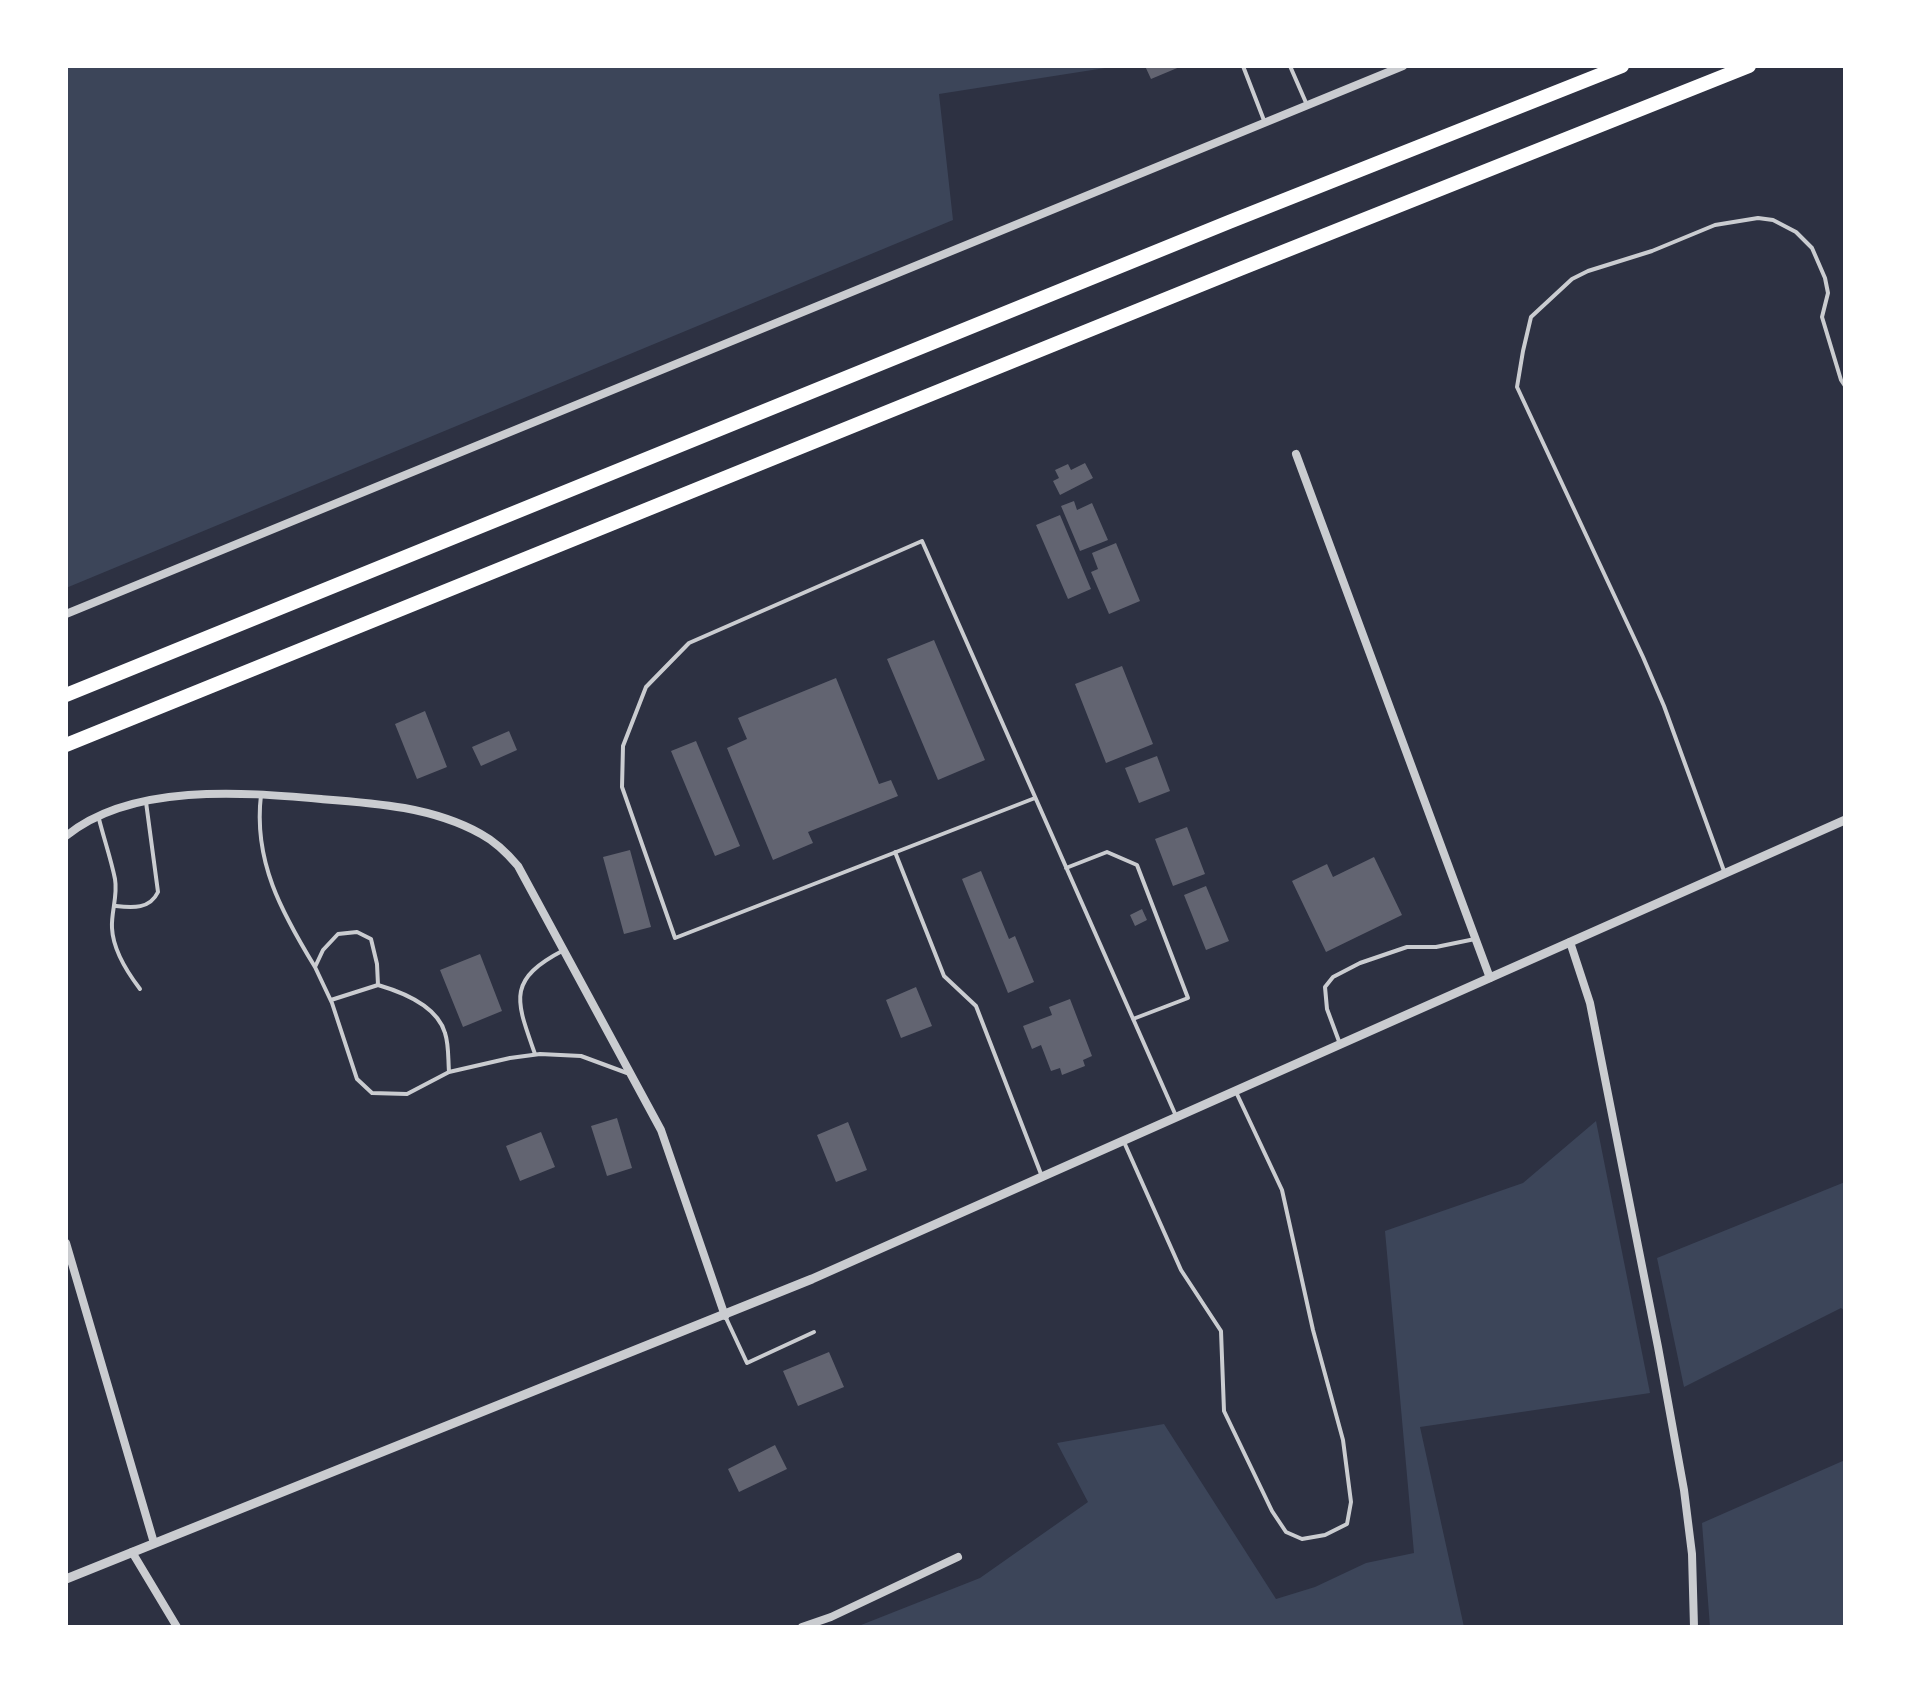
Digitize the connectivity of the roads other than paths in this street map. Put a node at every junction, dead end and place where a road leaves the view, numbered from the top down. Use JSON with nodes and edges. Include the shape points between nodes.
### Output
{"nodes":[{"id":1,"x":1243,"y":66,"type":"edge"},
{"id":2,"x":1290,"y":66,"type":"edge"},
{"id":3,"x":1403,"y":66,"type":"edge"},
{"id":4,"x":1622,"y":66,"type":"edge"},
{"id":5,"x":1749,"y":66,"type":"edge"},
{"id":6,"x":1307,"y":105,"type":"junction"},
{"id":7,"x":1265,"y":123,"type":"junction"},
{"id":8,"x":1845,"y":386,"type":"edge"},
{"id":9,"x":1296,"y":454,"type":"dead end"},
{"id":10,"x":66,"y":614,"type":"edge"},
{"id":11,"x":66,"y":695,"type":"edge"},
{"id":12,"x":66,"y":745,"type":"edge"},
{"id":13,"x":261,"y":794,"type":"junction"},
{"id":14,"x":1035,"y":798,"type":"junction"},
{"id":15,"x":146,"y":802,"type":"junction"},
{"id":16,"x":99,"y":816,"type":"junction"},
{"id":17,"x":1845,"y":820,"type":"edge"},
{"id":18,"x":66,"y":836,"type":"edge"},
{"id":19,"x":895,"y":852,"type":"junction"},
{"id":20,"x":1066,"y":868,"type":"junction"},
{"id":21,"x":1725,"y":873,"type":"junction"},
{"id":22,"x":116,"y":906,"type":"junction"},
{"id":23,"x":1475,"y":939,"type":"junction"},
{"id":24,"x":1570,"y":942,"type":"junction"},
{"id":25,"x":564,"y":950,"type":"junction"},
{"id":26,"x":315,"y":967,"type":"junction"},
{"id":27,"x":1490,"y":978,"type":"junction"},
{"id":28,"x":378,"y":985,"type":"junction"},
{"id":29,"x":140,"y":989,"type":"dead end"},
{"id":30,"x":331,"y":1000,"type":"junction"},
{"id":31,"x":1133,"y":1019,"type":"junction"},
{"id":32,"x":1340,"y":1045,"type":"junction"},
{"id":33,"x":535,"y":1054,"type":"junction"},
{"id":34,"x":449,"y":1072,"type":"junction"},
{"id":35,"x":633,"y":1076,"type":"junction"},
{"id":36,"x":1236,"y":1092,"type":"junction"},
{"id":37,"x":1177,"y":1119,"type":"junction"},
{"id":38,"x":1124,"y":1142,"type":"junction"},
{"id":39,"x":1043,"y":1179,"type":"junction"},
{"id":40,"x":66,"y":1243,"type":"edge"},
{"id":41,"x":725,"y":1316,"type":"junction"},
{"id":42,"x":814,"y":1332,"type":"dead end"},
{"id":43,"x":154,"y":1543,"type":"junction"},
{"id":44,"x":132,"y":1552,"type":"junction"},
{"id":45,"x":958,"y":1557,"type":"dead end"},
{"id":46,"x":66,"y":1579,"type":"edge"},
{"id":47,"x":177,"y":1627,"type":"edge"},
{"id":48,"x":802,"y":1627,"type":"edge"},
{"id":49,"x":1694,"y":1627,"type":"edge"}],
"edges":[{"from":1,"to":7,"type":"lane"},
{"from":2,"to":6,"type":"lane"},
{"from":3,"to":6,"type":"street"},
{"from":4,"to":11,"type":"highway"},
{"from":5,"to":12,"type":"highway"},
{"from":6,"to":7,"type":"street"},
{"from":7,"to":10,"type":"street"},
{"from":8,"to":21,"type":"lane","via":[[1822,317],[1828,293],[1819,264],[1796,232],[1773,220],[1715,225],[1588,271],[1531,317],[1517,387],[1659,694]]},
{"from":9,"to":23,"type":"street"},
{"from":13,"to":15,"type":"street","via":[[185,795]]},
{"from":13,"to":25,"type":"street","via":[[418,811],[480,833],[518,866]]},
{"from":13,"to":26,"type":"lane","via":[[258,820],[266,870],[285,918]]},
{"from":14,"to":19,"type":"lane"},
{"from":14,"to":19,"type":"lane","via":[[922,541],[689,643],[646,687],[623,746],[622,787],[675,938]]},
{"from":14,"to":20,"type":"lane"},
{"from":15,"to":16,"type":"street"},
{"from":15,"to":22,"type":"lane","via":[[158,892],[154,901],[142,906]]},
{"from":16,"to":18,"type":"street"},
{"from":16,"to":22,"type":"lane","via":[[115,878]]},
{"from":17,"to":21,"type":"street"},
{"from":19,"to":39,"type":"lane","via":[[944,976],[976,1006]]},
{"from":20,"to":31,"type":"lane"},
{"from":20,"to":31,"type":"lane","via":[[1107,852],[1137,865],[1188,998]]},
{"from":21,"to":24,"type":"street"},
{"from":22,"to":29,"type":"lane","via":[[111,927],[117,949]]},
{"from":23,"to":27,"type":"street"},
{"from":23,"to":32,"type":"lane","via":[[1407,947],[1333,977],[1325,987],[1327,1009]]},
{"from":24,"to":27,"type":"street"},
{"from":24,"to":49,"type":"street","via":[[1601,1055],[1684,1490]]},
{"from":25,"to":33,"type":"lane","via":[[537,964],[520,988],[520,1013]]},
{"from":25,"to":35,"type":"street"},
{"from":26,"to":28,"type":"lane","via":[[338,934],[357,932],[371,939]]},
{"from":26,"to":30,"type":"lane"},
{"from":27,"to":32,"type":"street"},
{"from":28,"to":30,"type":"lane"},
{"from":28,"to":34,"type":"lane","via":[[424,1004],[445,1030]]},
{"from":30,"to":34,"type":"lane","via":[[357,1079],[372,1093],[407,1094]]},
{"from":31,"to":37,"type":"lane"},
{"from":32,"to":36,"type":"street"},
{"from":33,"to":34,"type":"lane"},
{"from":33,"to":35,"type":"lane","via":[[581,1056]]},
{"from":35,"to":41,"type":"street","via":[[661,1130]]},
{"from":36,"to":37,"type":"street"},
{"from":36,"to":38,"type":"lane","via":[[1282,1190],[1343,1440],[1351,1502],[1347,1524],[1325,1535],[1302,1539],[1286,1532],[1272,1511],[1224,1411],[1221,1331],[1181,1270]]},
{"from":37,"to":38,"type":"street"},
{"from":38,"to":39,"type":"street"},
{"from":39,"to":41,"type":"street"},
{"from":40,"to":43,"type":"street"},
{"from":41,"to":42,"type":"lane","via":[[747,1363]]},
{"from":41,"to":43,"type":"street"},
{"from":43,"to":44,"type":"street"},
{"from":44,"to":46,"type":"street"},
{"from":44,"to":47,"type":"street"},
{"from":45,"to":48,"type":"street"}]}
